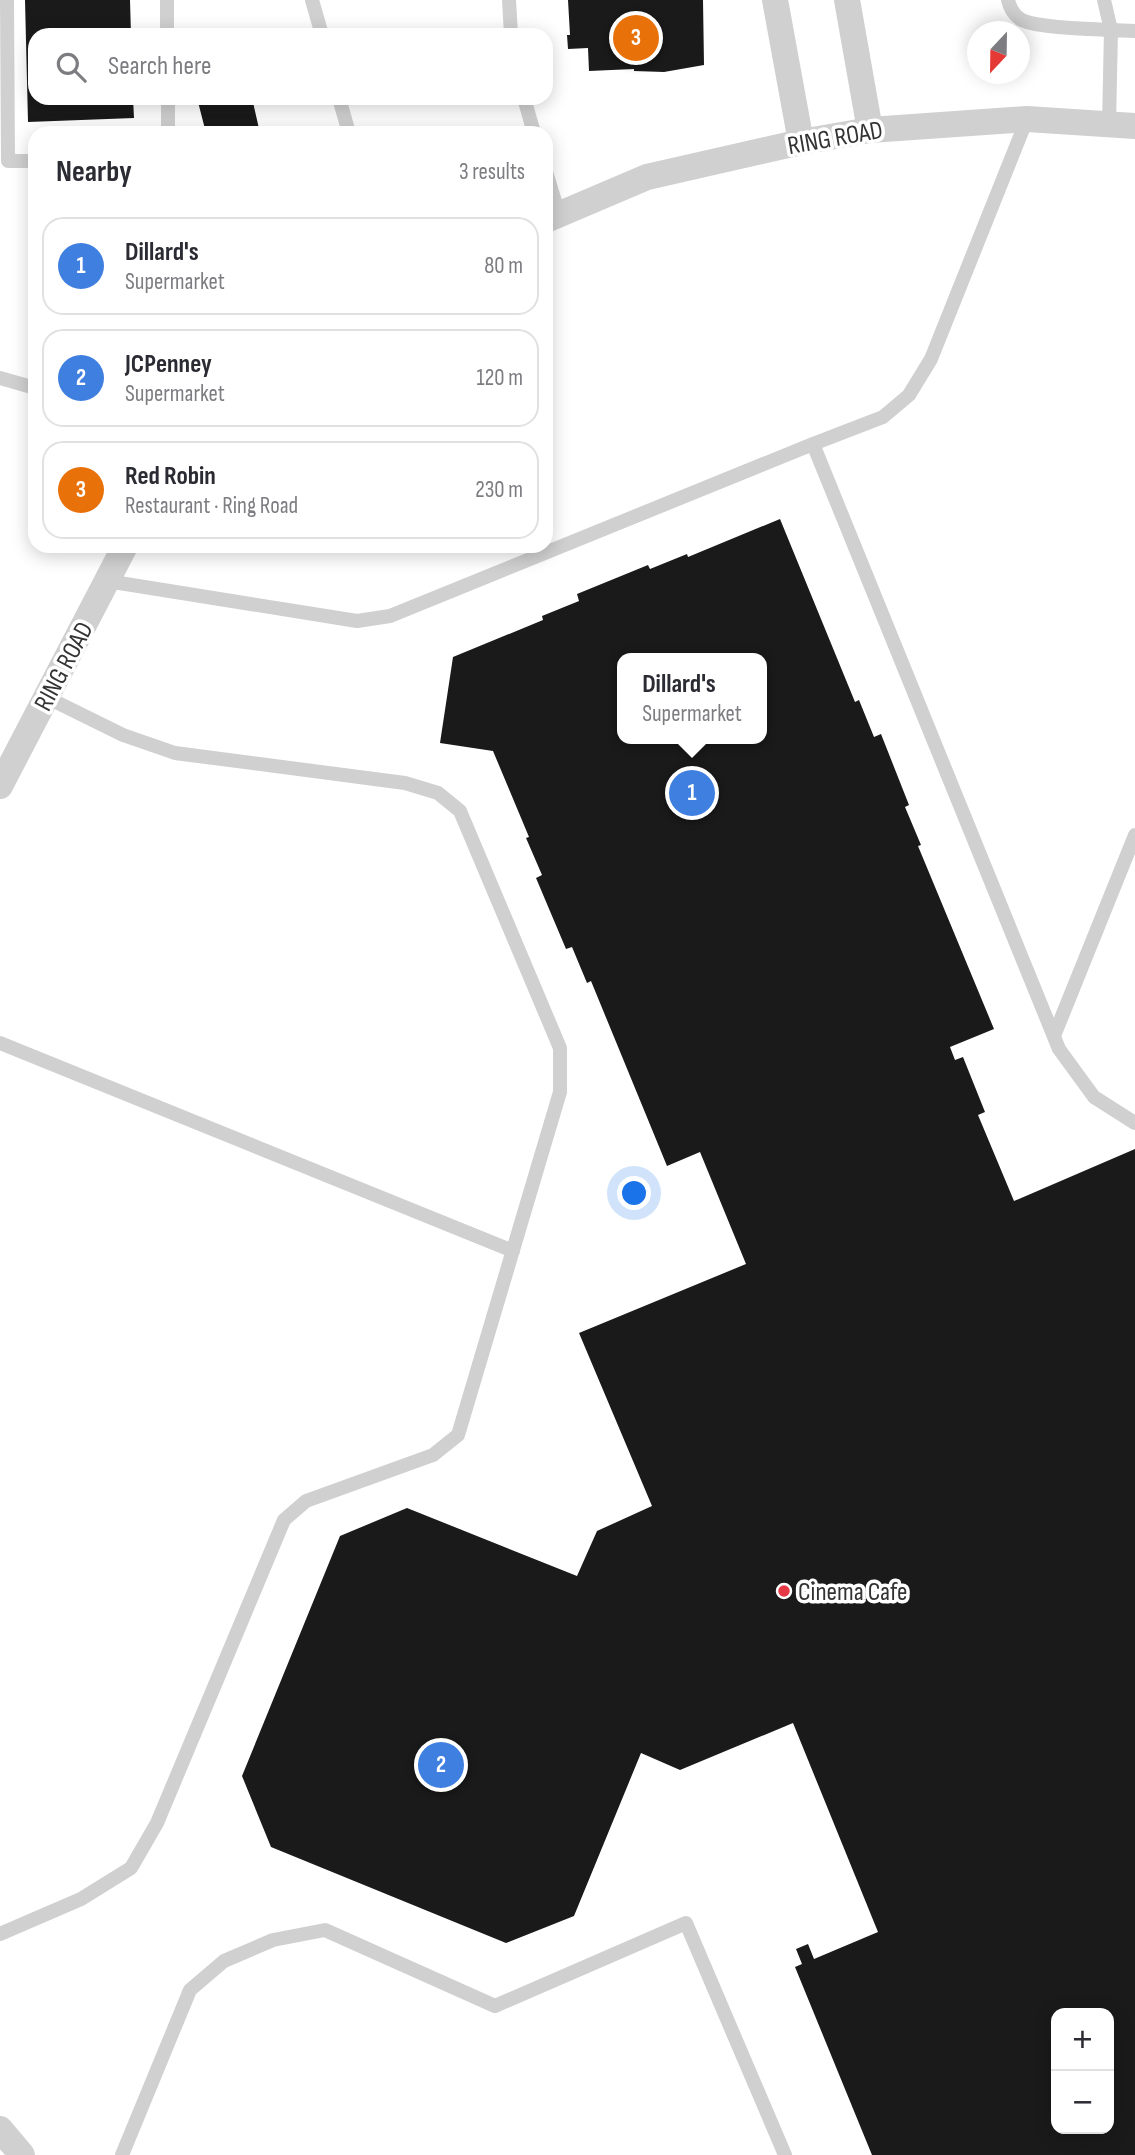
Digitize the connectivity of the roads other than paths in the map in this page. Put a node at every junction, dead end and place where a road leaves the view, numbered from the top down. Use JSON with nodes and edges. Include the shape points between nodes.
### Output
{"nodes":[{"id":1,"x":7,"y":0,"type":"edge"},
{"id":2,"x":167,"y":0,"type":"edge"},
{"id":3,"x":312,"y":0,"type":"edge"},
{"id":4,"x":509,"y":0,"type":"edge"},
{"id":5,"x":775,"y":0,"type":"edge"},
{"id":6,"x":847,"y":0,"type":"edge"},
{"id":7,"x":1008,"y":0,"type":"edge"},
{"id":8,"x":1104,"y":0,"type":"edge"},
{"id":9,"x":167,"y":28,"type":"edge"},
{"id":10,"x":320,"y":28,"type":"edge"},
{"id":11,"x":511,"y":28,"type":"edge"},
{"id":12,"x":1111,"y":30,"type":"junction"},
{"id":13,"x":1135,"y":31,"type":"edge"},
{"id":14,"x":168,"y":105,"type":"edge"},
{"id":15,"x":342,"y":105,"type":"edge"},
{"id":16,"x":526,"y":105,"type":"edge"},
{"id":17,"x":1027,"y":119,"type":"junction"},
{"id":18,"x":1122,"y":125,"type":"edge"},
{"id":19,"x":168,"y":126,"type":"edge"},
{"id":20,"x":347,"y":126,"type":"edge"},
{"id":21,"x":532,"y":126,"type":"edge"},
{"id":22,"x":870,"y":130,"type":"junction"},
{"id":23,"x":801,"y":142,"type":"junction"},
{"id":24,"x":28,"y":161,"type":"edge"},
{"id":25,"x":553,"y":217,"type":"edge"},
{"id":26,"x":0,"y":378,"type":"edge"},
{"id":27,"x":28,"y":386,"type":"edge"},
{"id":28,"x":813,"y":443,"type":"junction"},
{"id":29,"x":553,"y":550,"type":"edge"},
{"id":30,"x":121,"y":553,"type":"edge"},
{"id":31,"x":546,"y":553,"type":"edge"},
{"id":32,"x":107,"y":581,"type":"junction"},
{"id":33,"x":46,"y":697,"type":"junction"},
{"id":34,"x":0,"y":786,"type":"edge"},
{"id":35,"x":1135,"y":835,"type":"edge"},
{"id":36,"x":1054,"y":1036,"type":"junction"},
{"id":37,"x":0,"y":1043,"type":"edge"},
{"id":38,"x":1135,"y":1124,"type":"edge"},
{"id":39,"x":513,"y":1251,"type":"junction"},
{"id":40,"x":0,"y":1934,"type":"edge"},
{"id":41,"x":0,"y":2129,"type":"edge"},
{"id":42,"x":22,"y":2155,"type":"edge"},
{"id":43,"x":122,"y":2155,"type":"edge"},
{"id":44,"x":785,"y":2155,"type":"edge"}],
"edges":[{"from":1,"to":24,"type":"lane","via":[[8,161]]},
{"from":2,"to":9,"type":"lane"},
{"from":3,"to":10,"type":"lane"},
{"from":4,"to":11,"type":"lane"},
{"from":5,"to":23,"type":"street"},
{"from":6,"to":22,"type":"street"},
{"from":7,"to":12,"type":"lane","via":[[1010,9],[1022,20]]},
{"from":8,"to":12,"type":"lane"},
{"from":12,"to":13,"type":"lane"},
{"from":12,"to":18,"type":"lane"},
{"from":14,"to":19,"type":"lane"},
{"from":15,"to":20,"type":"lane"},
{"from":16,"to":21,"type":"lane"},
{"from":17,"to":18,"type":"street","name":"RING ROAD"},
{"from":17,"to":22,"type":"street","name":"RING ROAD"},
{"from":17,"to":28,"type":"lane","via":[[931,359],[909,396],[883,417]]},
{"from":22,"to":23,"type":"street","name":"RING ROAD"},
{"from":23,"to":25,"type":"street","name":"RING ROAD","via":[[647,177]]},
{"from":26,"to":27,"type":"lane"},
{"from":28,"to":29,"type":"lane"},
{"from":28,"to":36,"type":"lane"},
{"from":30,"to":32,"type":"street","name":"RING ROAD"},
{"from":31,"to":32,"type":"lane","via":[[390,617],[357,621]]},
{"from":32,"to":33,"type":"street","name":"RING ROAD"},
{"from":33,"to":34,"type":"street","name":"RING ROAD"},
{"from":33,"to":39,"type":"lane","via":[[123,735],[174,752],[405,783],[438,793],[460,811],[560,1048],[559,1092]]},
{"from":35,"to":36,"type":"lane"},
{"from":36,"to":38,"type":"lane","via":[[1094,1097]]},
{"from":37,"to":39,"type":"lane"},
{"from":39,"to":40,"type":"lane","via":[[458,1435],[433,1455],[306,1500],[285,1520],[163,1809],[131,1868],[81,1899]]},
{"from":41,"to":42,"type":"street"},
{"from":43,"to":44,"type":"lane","via":[[190,1990],[224,1961],[273,1940],[325,1930],[495,2006],[686,1923]]}]}
